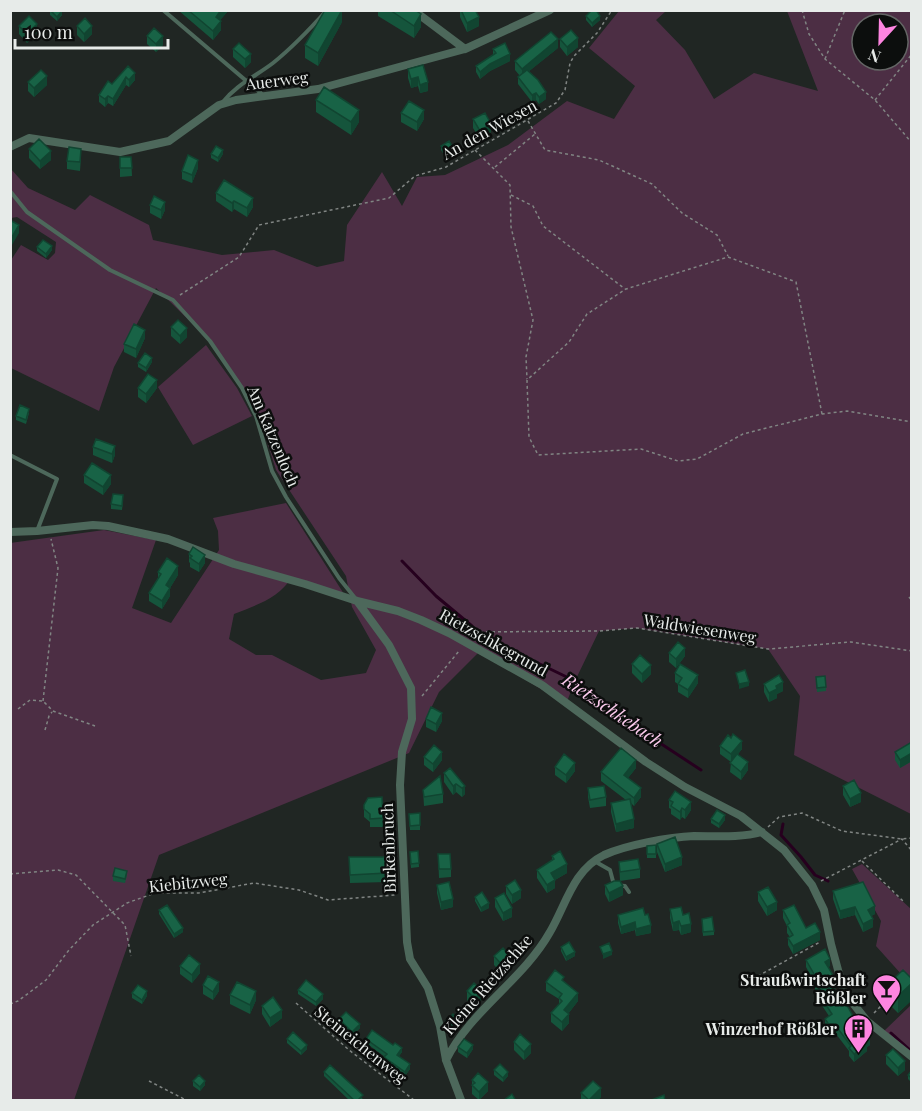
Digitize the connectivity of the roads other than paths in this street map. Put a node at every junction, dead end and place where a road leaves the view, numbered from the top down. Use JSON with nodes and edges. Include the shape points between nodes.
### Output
{"nodes":[{"id":1,"x":163,"y":10,"type":"edge"},
{"id":2,"x":327,"y":10,"type":"edge"},
{"id":3,"x":413,"y":10,"type":"edge"},
{"id":4,"x":550,"y":10,"type":"edge"},
{"id":5,"x":465,"y":49,"type":"junction"},
{"id":6,"x":246,"y":81,"type":"junction"},
{"id":7,"x":264,"y":96,"type":"junction"},
{"id":8,"x":219,"y":105,"type":"junction"},
{"id":9,"x":10,"y":147,"type":"edge"},
{"id":10,"x":10,"y":191,"type":"edge"},
{"id":11,"x":10,"y":455,"type":"edge"},
{"id":12,"x":37,"y":531,"type":"junction"},
{"id":13,"x":10,"y":532,"type":"edge"},
{"id":14,"x":357,"y":601,"type":"junction"},
{"id":15,"x":762,"y":832,"type":"junction"},
{"id":16,"x":596,"y":861,"type":"junction"},
{"id":17,"x":628,"y":892,"type":"dead end"},
{"id":18,"x":912,"y":1057,"type":"edge"},
{"id":19,"x":446,"y":1060,"type":"junction"},
{"id":20,"x":461,"y":1101,"type":"edge"}],
"edges":[{"from":1,"to":6,"type":"lane"},
{"from":2,"to":6,"type":"lane","via":[[273,63]]},
{"from":3,"to":5,"type":"street"},
{"from":4,"to":5,"type":"street","name":"Auerweg"},
{"from":5,"to":7,"type":"street","name":"Auerweg","via":[[318,89]]},
{"from":6,"to":7,"type":"lane"},
{"from":6,"to":8,"type":"lane"},
{"from":7,"to":8,"type":"street","name":"Auerweg"},
{"from":8,"to":9,"type":"street","name":"Auerweg","via":[[169,141],[120,152],[29,138]]},
{"from":10,"to":14,"type":"lane","name":"Am Katzenloch","via":[[27,212],[110,270],[173,300],[210,340],[242,387],[256,416],[272,471],[286,496]]},
{"from":11,"to":12,"type":"lane","via":[[57,479]]},
{"from":12,"to":13,"type":"street","name":"Rietzschkegrund"},
{"from":12,"to":14,"type":"street","name":"Rietzschkegrund","via":[[93,525],[138,532]]},
{"from":14,"to":15,"type":"street","name":"Rietzschkegrund","via":[[398,611],[449,633],[542,685],[646,762]]},
{"from":14,"to":19,"type":"street","name":"Birkenbruch","via":[[389,645],[411,688],[412,719],[402,752],[400,785],[407,942],[410,959],[428,988]]},
{"from":15,"to":16,"type":"street","name":"Kleine Rietzschke","via":[[746,836],[691,836],[636,845]]},
{"from":15,"to":18,"type":"street","name":"Rietzschkegrund","via":[[784,850],[812,885],[824,910],[844,992],[867,1021]]},
{"from":16,"to":17,"type":"lane","via":[[610,870],[614,885],[625,886]]},
{"from":16,"to":19,"type":"street","name":"Kleine Rietzschke","via":[[578,875],[550,934],[524,968],[456,1040]]},
{"from":19,"to":20,"type":"street","name":"Birkenbruch"}]}
